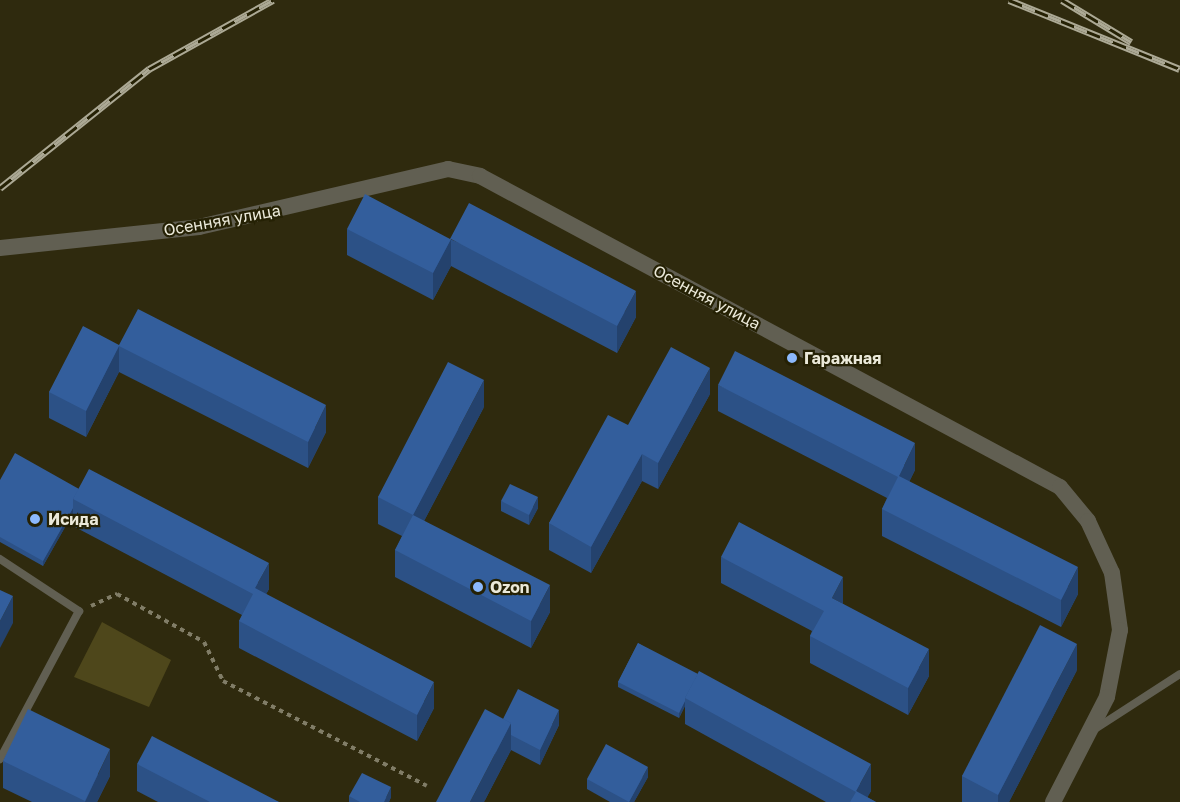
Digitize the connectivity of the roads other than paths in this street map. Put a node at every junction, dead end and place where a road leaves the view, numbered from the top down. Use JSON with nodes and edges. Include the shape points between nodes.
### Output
{"nodes":[{"id":1,"x":0,"y":248,"type":"edge"},
{"id":2,"x":0,"y":559,"type":"edge"},
{"id":3,"x":1180,"y":674,"type":"edge"},
{"id":4,"x":1090,"y":732,"type":"junction"},
{"id":5,"x":0,"y":759,"type":"edge"},
{"id":6,"x":1053,"y":802,"type":"edge"}],
"edges":[{"from":1,"to":4,"type":"street","name":"Осенняя улица","via":[[199,227],[448,170],[480,176],[1060,487],[1088,521],[1112,573],[1120,630],[1107,697]]},
{"from":2,"to":5,"type":"lane","via":[[79,611]]},
{"from":3,"to":4,"type":"lane"},
{"from":4,"to":6,"type":"street","name":"Осенняя улица"}]}
